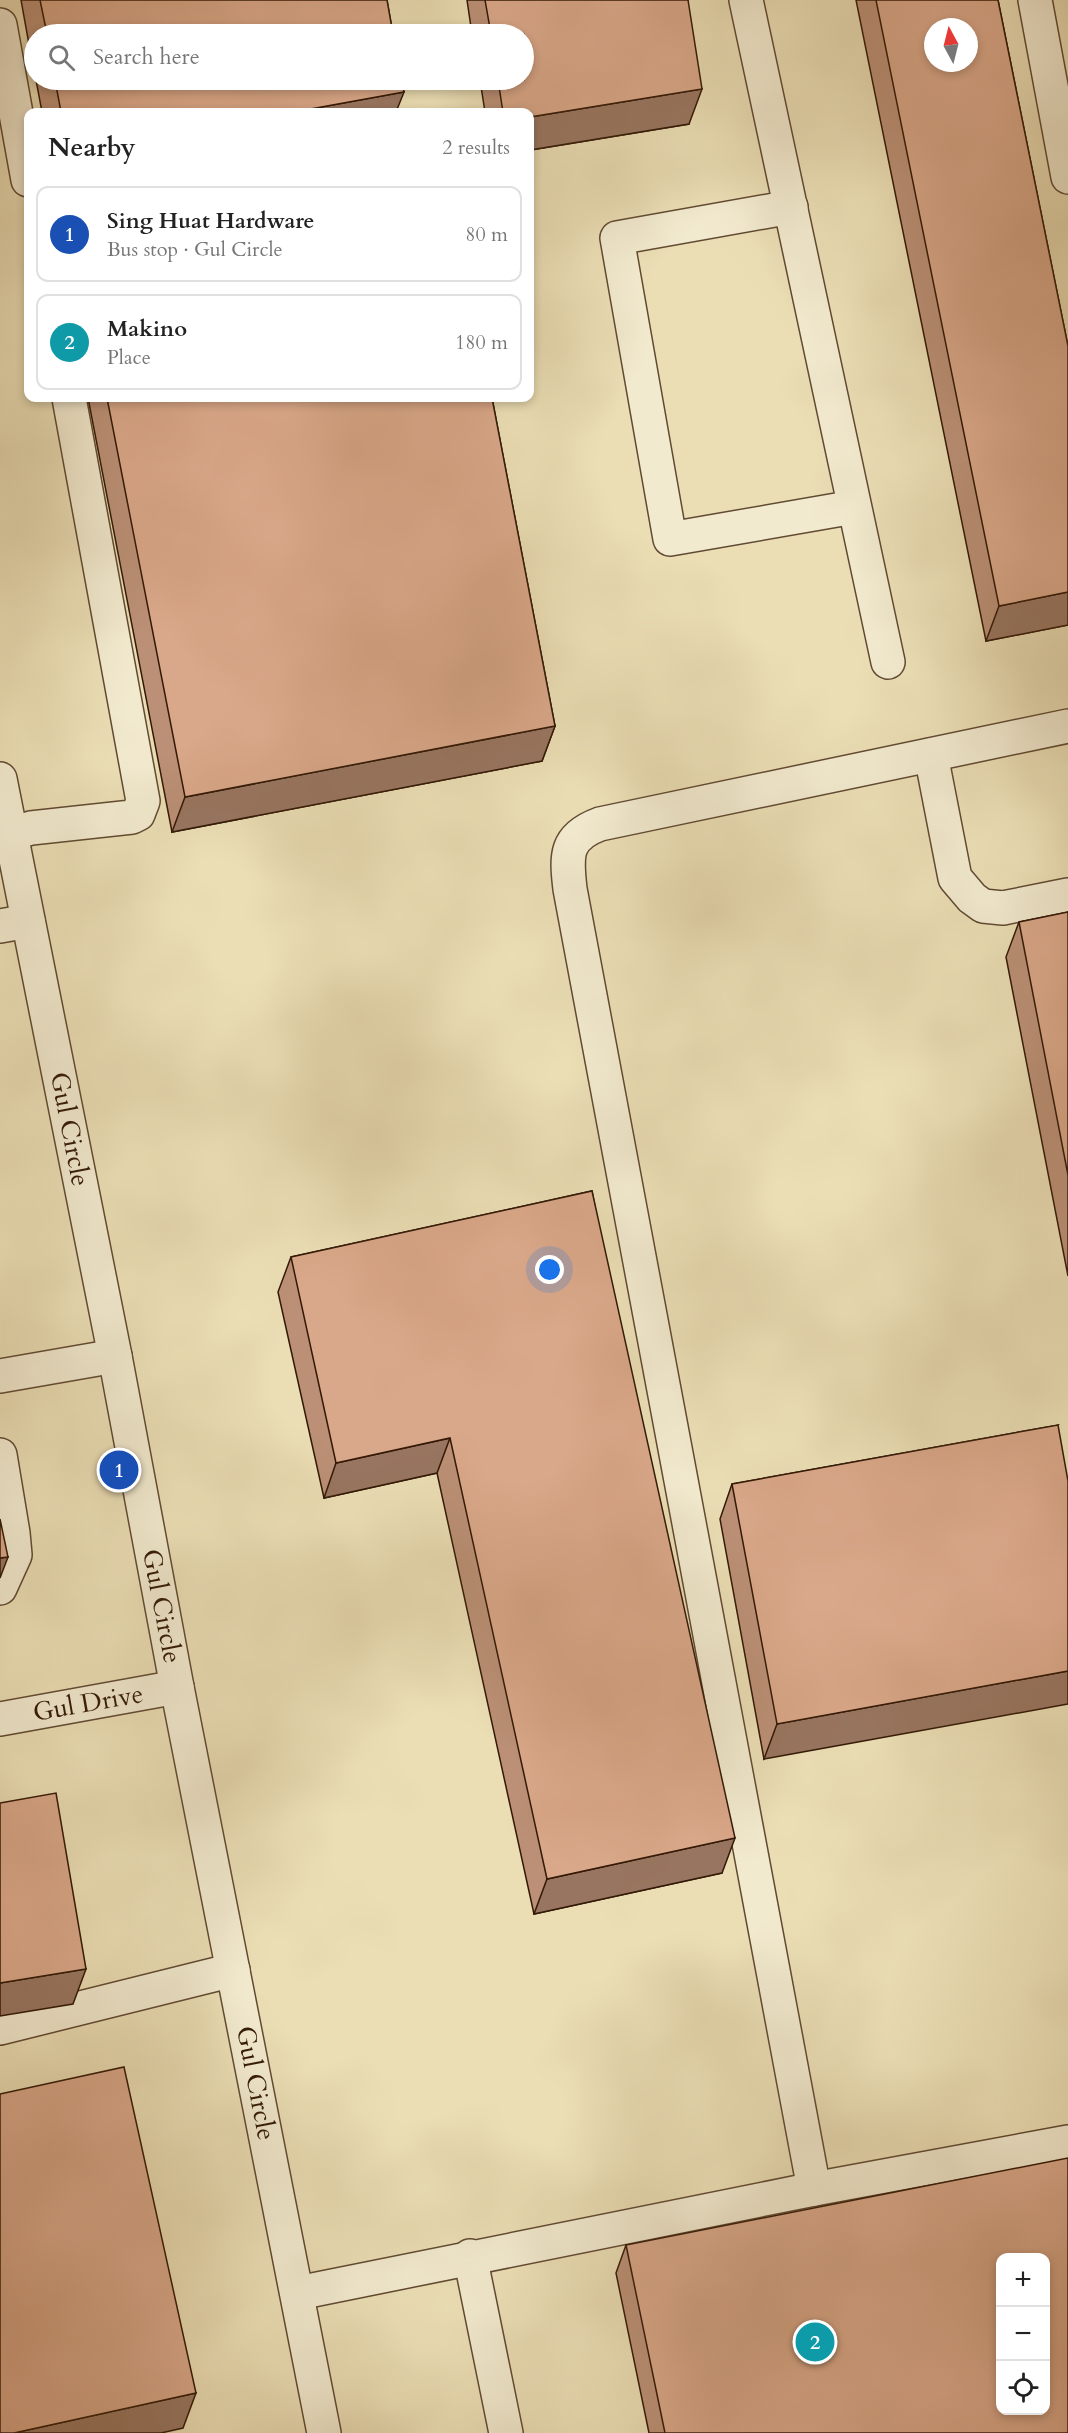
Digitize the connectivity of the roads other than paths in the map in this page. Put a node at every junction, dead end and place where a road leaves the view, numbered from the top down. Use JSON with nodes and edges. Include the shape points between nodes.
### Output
{"nodes":[{"id":1,"x":746,"y":0,"type":"edge"},
{"id":2,"x":1035,"y":0,"type":"edge"},
{"id":3,"x":0,"y":25,"type":"edge"},
{"id":4,"x":24,"y":158,"type":"edge"},
{"id":5,"x":1068,"y":177,"type":"edge"},
{"id":6,"x":790,"y":207,"type":"junction"},
{"id":7,"x":70,"y":402,"type":"edge"},
{"id":8,"x":854,"y":507,"type":"junction"},
{"id":9,"x":888,"y":662,"type":"dead end"},
{"id":10,"x":1068,"y":726,"type":"edge"},
{"id":11,"x":931,"y":755,"type":"junction"},
{"id":12,"x":0,"y":779,"type":"edge"},
{"id":13,"x":11,"y":834,"type":"junction"},
{"id":14,"x":1068,"y":895,"type":"edge"},
{"id":15,"x":14,"y":924,"type":"edge"},
{"id":16,"x":115,"y":1356,"type":"junction"},
{"id":17,"x":0,"y":1376,"type":"edge"},
{"id":18,"x":0,"y":1455,"type":"edge"},
{"id":19,"x":0,"y":1588,"type":"edge"},
{"id":20,"x":177,"y":1687,"type":"junction"},
{"id":21,"x":0,"y":1719,"type":"edge"},
{"id":22,"x":233,"y":1970,"type":"junction"},
{"id":23,"x":0,"y":2028,"type":"edge"},
{"id":24,"x":1068,"y":2142,"type":"edge"},
{"id":25,"x":814,"y":2189,"type":"junction"},
{"id":26,"x":470,"y":2256,"type":"junction"},
{"id":27,"x":298,"y":2293,"type":"junction"},
{"id":28,"x":324,"y":2433,"type":"edge"},
{"id":29,"x":506,"y":2433,"type":"edge"}],
"edges":[{"from":1,"to":6,"type":"street"},
{"from":2,"to":5,"type":"street"},
{"from":3,"to":4,"type":"street"},
{"from":6,"to":8,"type":"street"},
{"from":6,"to":8,"type":"street","via":[[617,238],[670,539]]},
{"from":7,"to":13,"type":"street","via":[[143,801],[138,814],[132,817],[31,828]]},
{"from":8,"to":9,"type":"street"},
{"from":10,"to":11,"type":"street"},
{"from":11,"to":14,"type":"street","via":[[956,878],[972,898],[983,906],[1003,908]]},
{"from":11,"to":25,"type":"street","via":[[600,824],[584,830],[575,839],[567,862]]},
{"from":12,"to":13,"type":"street","name":"Gul Circle"},
{"from":13,"to":15,"type":"street","name":"Gul Circle"},
{"from":15,"to":16,"type":"street","name":"Gul Circle"},
{"from":16,"to":17,"type":"street"},
{"from":16,"to":20,"type":"street","name":"Gul Circle"},
{"from":18,"to":19,"type":"street","via":[[15,1555]]},
{"from":20,"to":21,"type":"street","name":"Gul Drive"},
{"from":20,"to":22,"type":"street","name":"Gul Circle"},
{"from":22,"to":23,"type":"street"},
{"from":22,"to":27,"type":"street","name":"Gul Circle"},
{"from":24,"to":25,"type":"street"},
{"from":25,"to":26,"type":"street"},
{"from":26,"to":27,"type":"street"},
{"from":26,"to":29,"type":"street"},
{"from":27,"to":28,"type":"street","name":"Gul Circle"}]}
